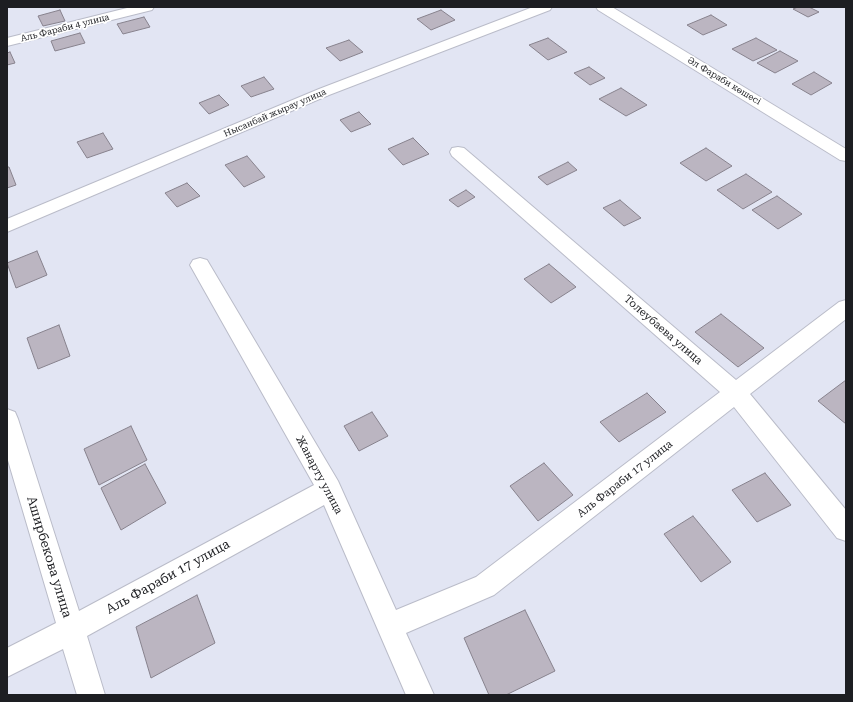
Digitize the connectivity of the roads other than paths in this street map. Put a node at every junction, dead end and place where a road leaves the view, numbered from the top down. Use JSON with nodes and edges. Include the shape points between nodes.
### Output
{"nodes":[{"id":1,"x":147,"y":7,"type":"edge"},
{"id":2,"x":545,"y":7,"type":"edge"},
{"id":3,"x":612,"y":9,"type":"edge"},
{"id":4,"x":7,"y":42,"type":"edge"},
{"id":5,"x":458,"y":152,"type":"dead end"},
{"id":6,"x":846,"y":156,"type":"edge"},
{"id":7,"x":7,"y":226,"type":"edge"},
{"id":8,"x":200,"y":265,"type":"dead end"},
{"id":9,"x":846,"y":308,"type":"edge"},
{"id":10,"x":736,"y":393,"type":"junction"},
{"id":11,"x":7,"y":419,"type":"edge"},
{"id":12,"x":329,"y":489,"type":"junction"},
{"id":13,"x":846,"y":528,"type":"edge"},
{"id":14,"x":390,"y":626,"type":"junction"},
{"id":15,"x":72,"y":630,"type":"junction"},
{"id":16,"x":7,"y":663,"type":"edge"},
{"id":17,"x":91,"y":695,"type":"edge"},
{"id":18,"x":420,"y":695,"type":"edge"}],
"edges":[{"from":1,"to":4,"type":"street","name":"Аль Фараби 4 улица"},
{"from":2,"to":7,"type":"street","name":"Нысанбай жырау улица","via":[[324,92]]},
{"from":3,"to":6,"type":"street","name":"Әл Фараби көшесі"},
{"from":5,"to":10,"type":"street","name":"Толеубаева улица"},
{"from":8,"to":12,"type":"street","name":"Жанарту улица"},
{"from":9,"to":10,"type":"street","name":"Аль Фараби 17 улица"},
{"from":10,"to":13,"type":"street","name":"Толеубаева улица"},
{"from":10,"to":14,"type":"street","name":"Аль Фараби 17 улица","via":[[485,586]]},
{"from":11,"to":15,"type":"street","name":"Аширбекова улица"},
{"from":12,"to":14,"type":"street","name":"Жанарту улица"},
{"from":12,"to":15,"type":"street","name":"Аль Фараби 17 улица"},
{"from":14,"to":18,"type":"street","name":"Жанарту улица"},
{"from":15,"to":16,"type":"street","name":"Аль Фараби 17 улица"},
{"from":15,"to":17,"type":"street","name":"Аширбекова улица"}]}
